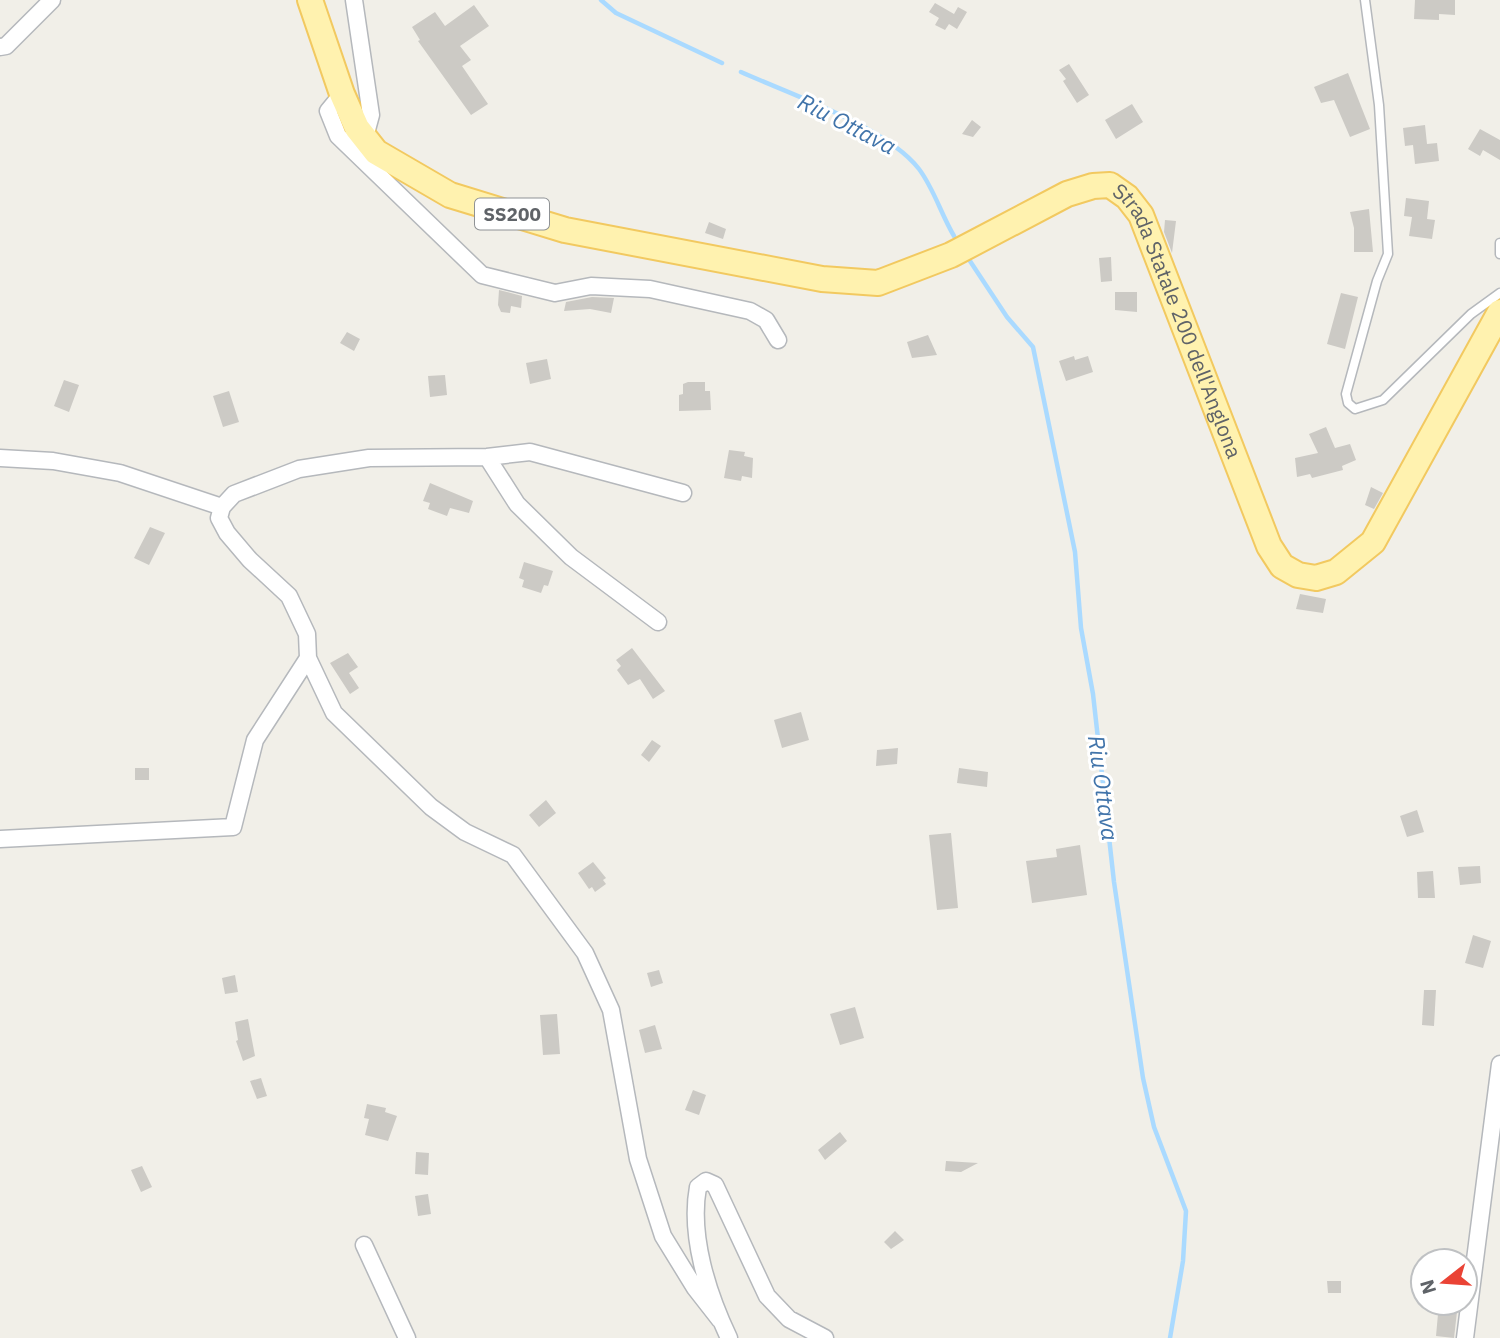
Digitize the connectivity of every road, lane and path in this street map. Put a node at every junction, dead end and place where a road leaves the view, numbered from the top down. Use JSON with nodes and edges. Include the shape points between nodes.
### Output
{"nodes":[{"id":1,"x":52,"y":0,"type":"edge"},
{"id":2,"x":310,"y":0,"type":"edge"},
{"id":3,"x":354,"y":0,"type":"edge"},
{"id":4,"x":1365,"y":0,"type":"edge"},
{"id":5,"x":0,"y":47,"type":"edge"},
{"id":6,"x":342,"y":94,"type":"junction"},
{"id":7,"x":365,"y":137,"type":"junction"},
{"id":8,"x":1500,"y":243,"type":"edge"},
{"id":9,"x":1500,"y":254,"type":"edge"},
{"id":10,"x":1500,"y":293,"type":"edge"},
{"id":11,"x":1500,"y":312,"type":"edge"},
{"id":12,"x":778,"y":340,"type":"dead end"},
{"id":13,"x":487,"y":457,"type":"junction"},
{"id":14,"x":0,"y":458,"type":"edge"},
{"id":15,"x":683,"y":493,"type":"dead end"},
{"id":16,"x":222,"y":507,"type":"junction"},
{"id":17,"x":658,"y":622,"type":"dead end"},
{"id":18,"x":308,"y":659,"type":"junction"},
{"id":19,"x":0,"y":839,"type":"edge"},
{"id":20,"x":1500,"y":1064,"type":"edge"},
{"id":21,"x":364,"y":1245,"type":"dead end"},
{"id":22,"x":720,"y":1320,"type":"junction"},
{"id":23,"x":407,"y":1338,"type":"edge"},
{"id":24,"x":729,"y":1338,"type":"edge"},
{"id":25,"x":825,"y":1338,"type":"edge"},
{"id":26,"x":1465,"y":1338,"type":"edge"}],
"edges":[{"from":1,"to":5,"type":"street"},
{"from":2,"to":6,"type":"main road","name":"Strada Statale 200 dell'Anglona","number":"SS200"},
{"from":3,"to":7,"type":"street","via":[[371,116]]},
{"from":4,"to":10,"type":"lane","via":[[1379,105],[1388,254],[1346,394],[1348,403],[1363,409],[1383,400],[1471,314]]},
{"from":6,"to":7,"type":"main road","name":"Strada Statale 200 dell'Anglona","number":"SS200"},
{"from":6,"to":12,"type":"street","via":[[328,111],[338,136],[482,275],[555,293],[592,286],[650,289],[738,308],[766,320]]},
{"from":7,"to":11,"type":"main road","name":"Strada Statale 200 dell'Anglona","number":"SS200","via":[[376,152],[450,195],[565,230],[854,284],[893,279],[951,255],[1067,194],[1110,186],[1127,197],[1140,215],[1269,546],[1282,566],[1317,578],[1336,572],[1373,542]]},
{"from":8,"to":9,"type":"lane"},
{"from":13,"to":15,"type":"street","via":[[530,452]]},
{"from":13,"to":16,"type":"street","via":[[369,458],[299,469],[234,494]]},
{"from":13,"to":17,"type":"street","via":[[517,504],[571,557]]},
{"from":14,"to":16,"type":"street","via":[[53,461],[120,473]]},
{"from":16,"to":18,"type":"street","via":[[219,518],[227,533],[289,596],[307,634]]},
{"from":18,"to":19,"type":"street","via":[[255,740],[233,827]]},
{"from":18,"to":22,"type":"street","via":[[334,713],[431,807],[465,832],[513,855],[585,953],[611,1010],[638,1159],[663,1236]]},
{"from":20,"to":26,"type":"street"},
{"from":21,"to":23,"type":"street"},
{"from":22,"to":24,"type":"street"},
{"from":22,"to":25,"type":"street","via":[[694,1210],[698,1187],[706,1181],[715,1185],[768,1296],[789,1320]]}]}
